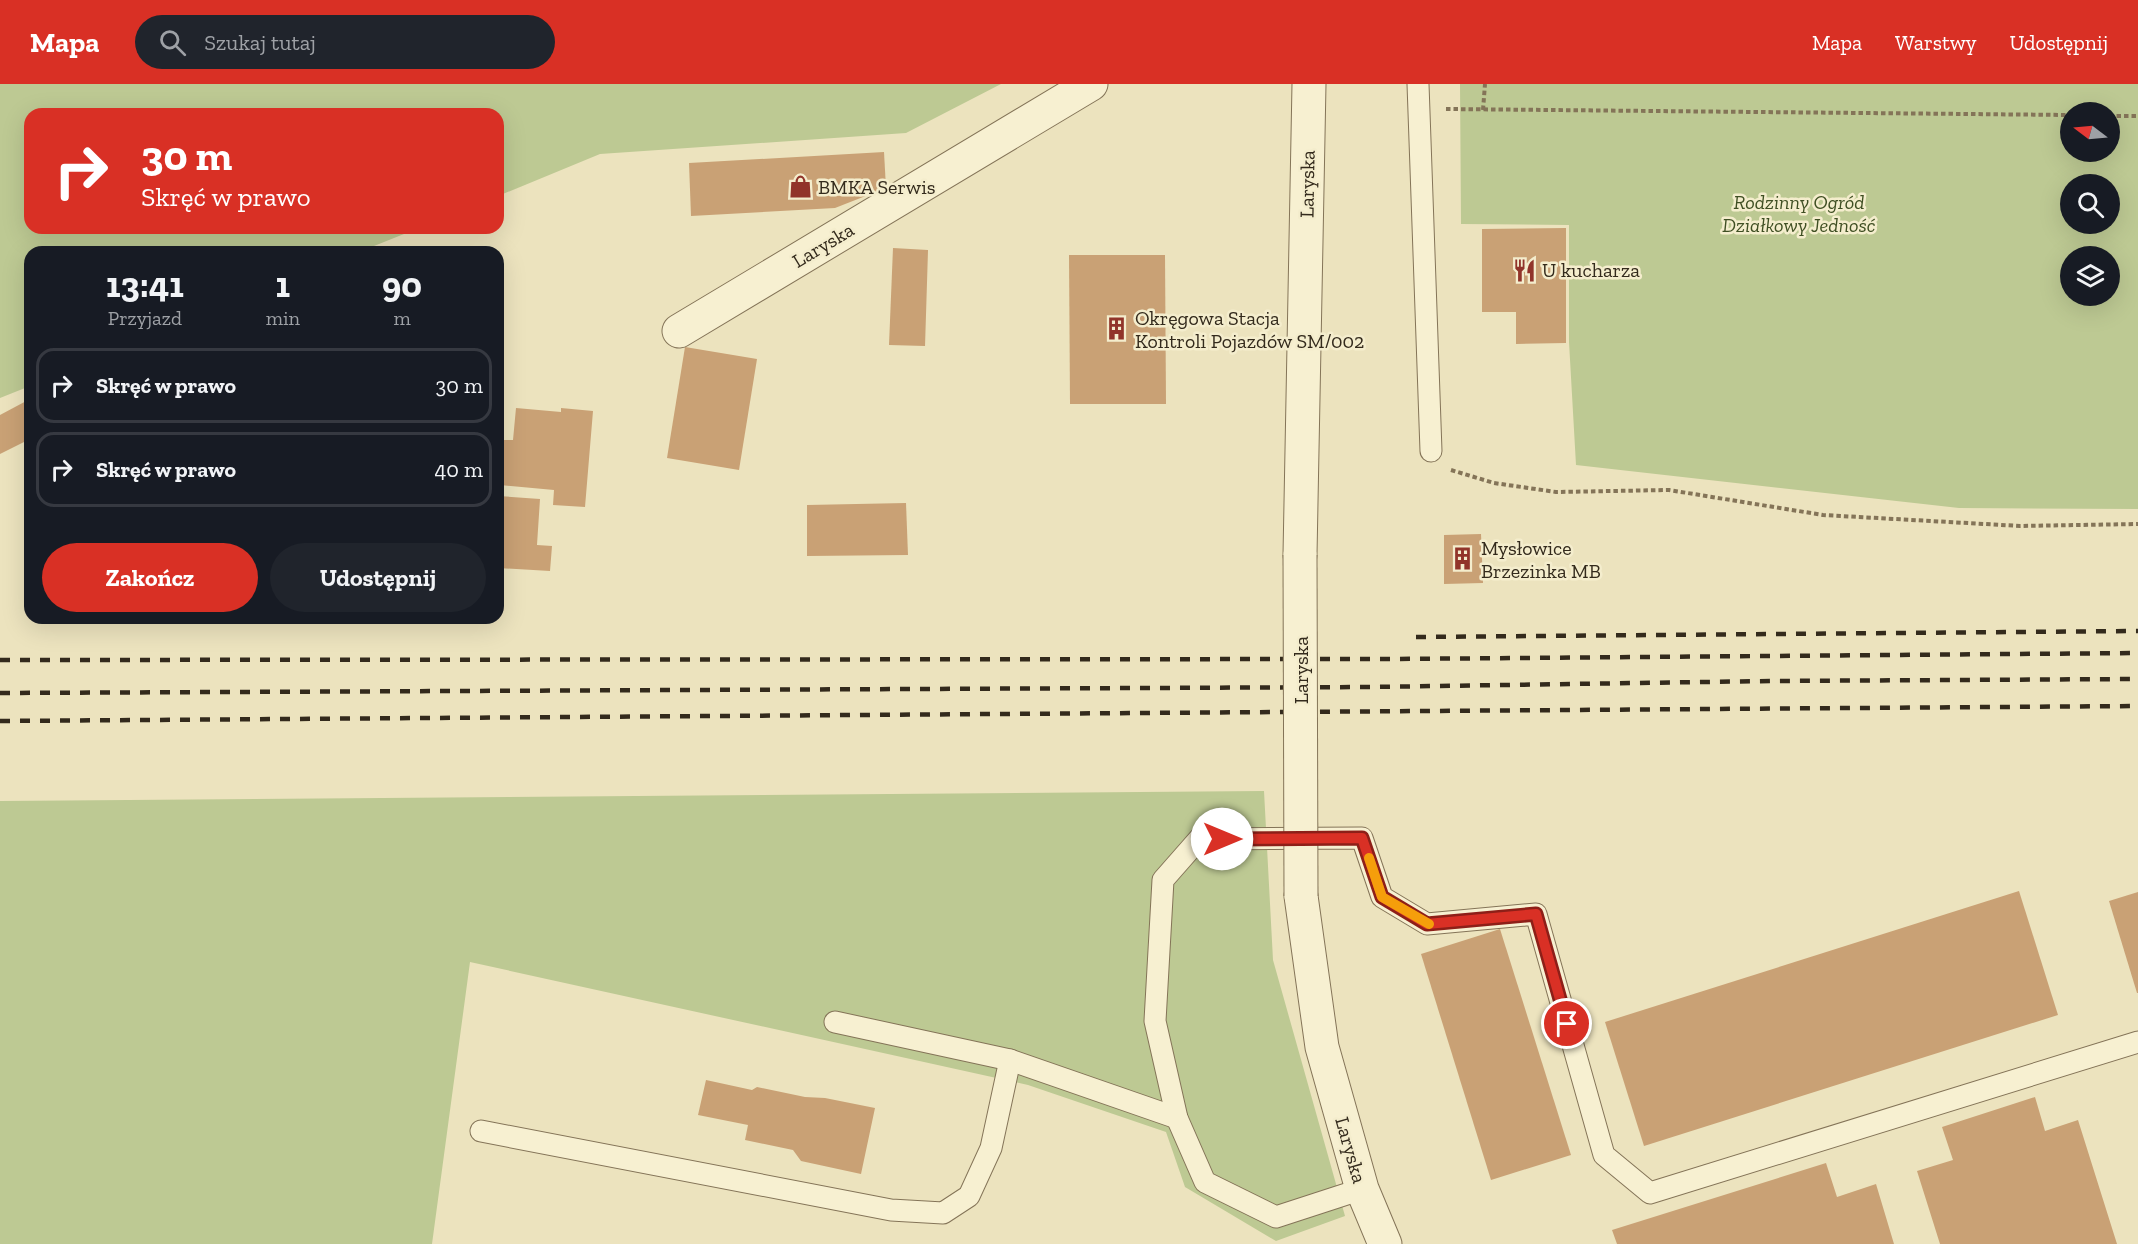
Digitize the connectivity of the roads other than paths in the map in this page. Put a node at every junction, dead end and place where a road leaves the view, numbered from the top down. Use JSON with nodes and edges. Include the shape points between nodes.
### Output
{"nodes":[{"id":1,"x":1091,"y":84,"type":"edge"},
{"id":2,"x":1309,"y":84,"type":"edge"},
{"id":3,"x":1418,"y":84,"type":"edge"},
{"id":4,"x":679,"y":331,"type":"dead end"},
{"id":5,"x":1431,"y":452,"type":"road end"},
{"id":6,"x":835,"y":1023,"type":"dead end"},
{"id":7,"x":2138,"y":1042,"type":"edge"},
{"id":8,"x":1010,"y":1060,"type":"junction"},
{"id":9,"x":1177,"y":1118,"type":"junction"},
{"id":10,"x":482,"y":1131,"type":"dead end"},
{"id":11,"x":1362,"y":1189,"type":"junction"},
{"id":12,"x":1385,"y":1244,"type":"edge"}],
"edges":[{"from":1,"to":4,"type":"street","name":"Laryska"},
{"from":2,"to":11,"type":"street","name":"Laryska","bridge":true,"via":[[1300,555],[1301,896],[1322,1047]]},
{"from":3,"to":5,"type":"lane"},
{"from":6,"to":8,"type":"lane"},
{"from":7,"to":9,"type":"lane","via":[[1650,1193],[1604,1155],[1536,914],[1427,924],[1382,897],[1362,838],[1199,839],[1163,880],[1155,1021]]},
{"from":8,"to":9,"type":"lane"},
{"from":8,"to":10,"type":"lane","via":[[991,1148],[969,1196],[944,1213],[891,1210]]},
{"from":9,"to":11,"type":"lane","via":[[1205,1182],[1276,1216]]},
{"from":11,"to":12,"type":"street","name":"Laryska"}]}
